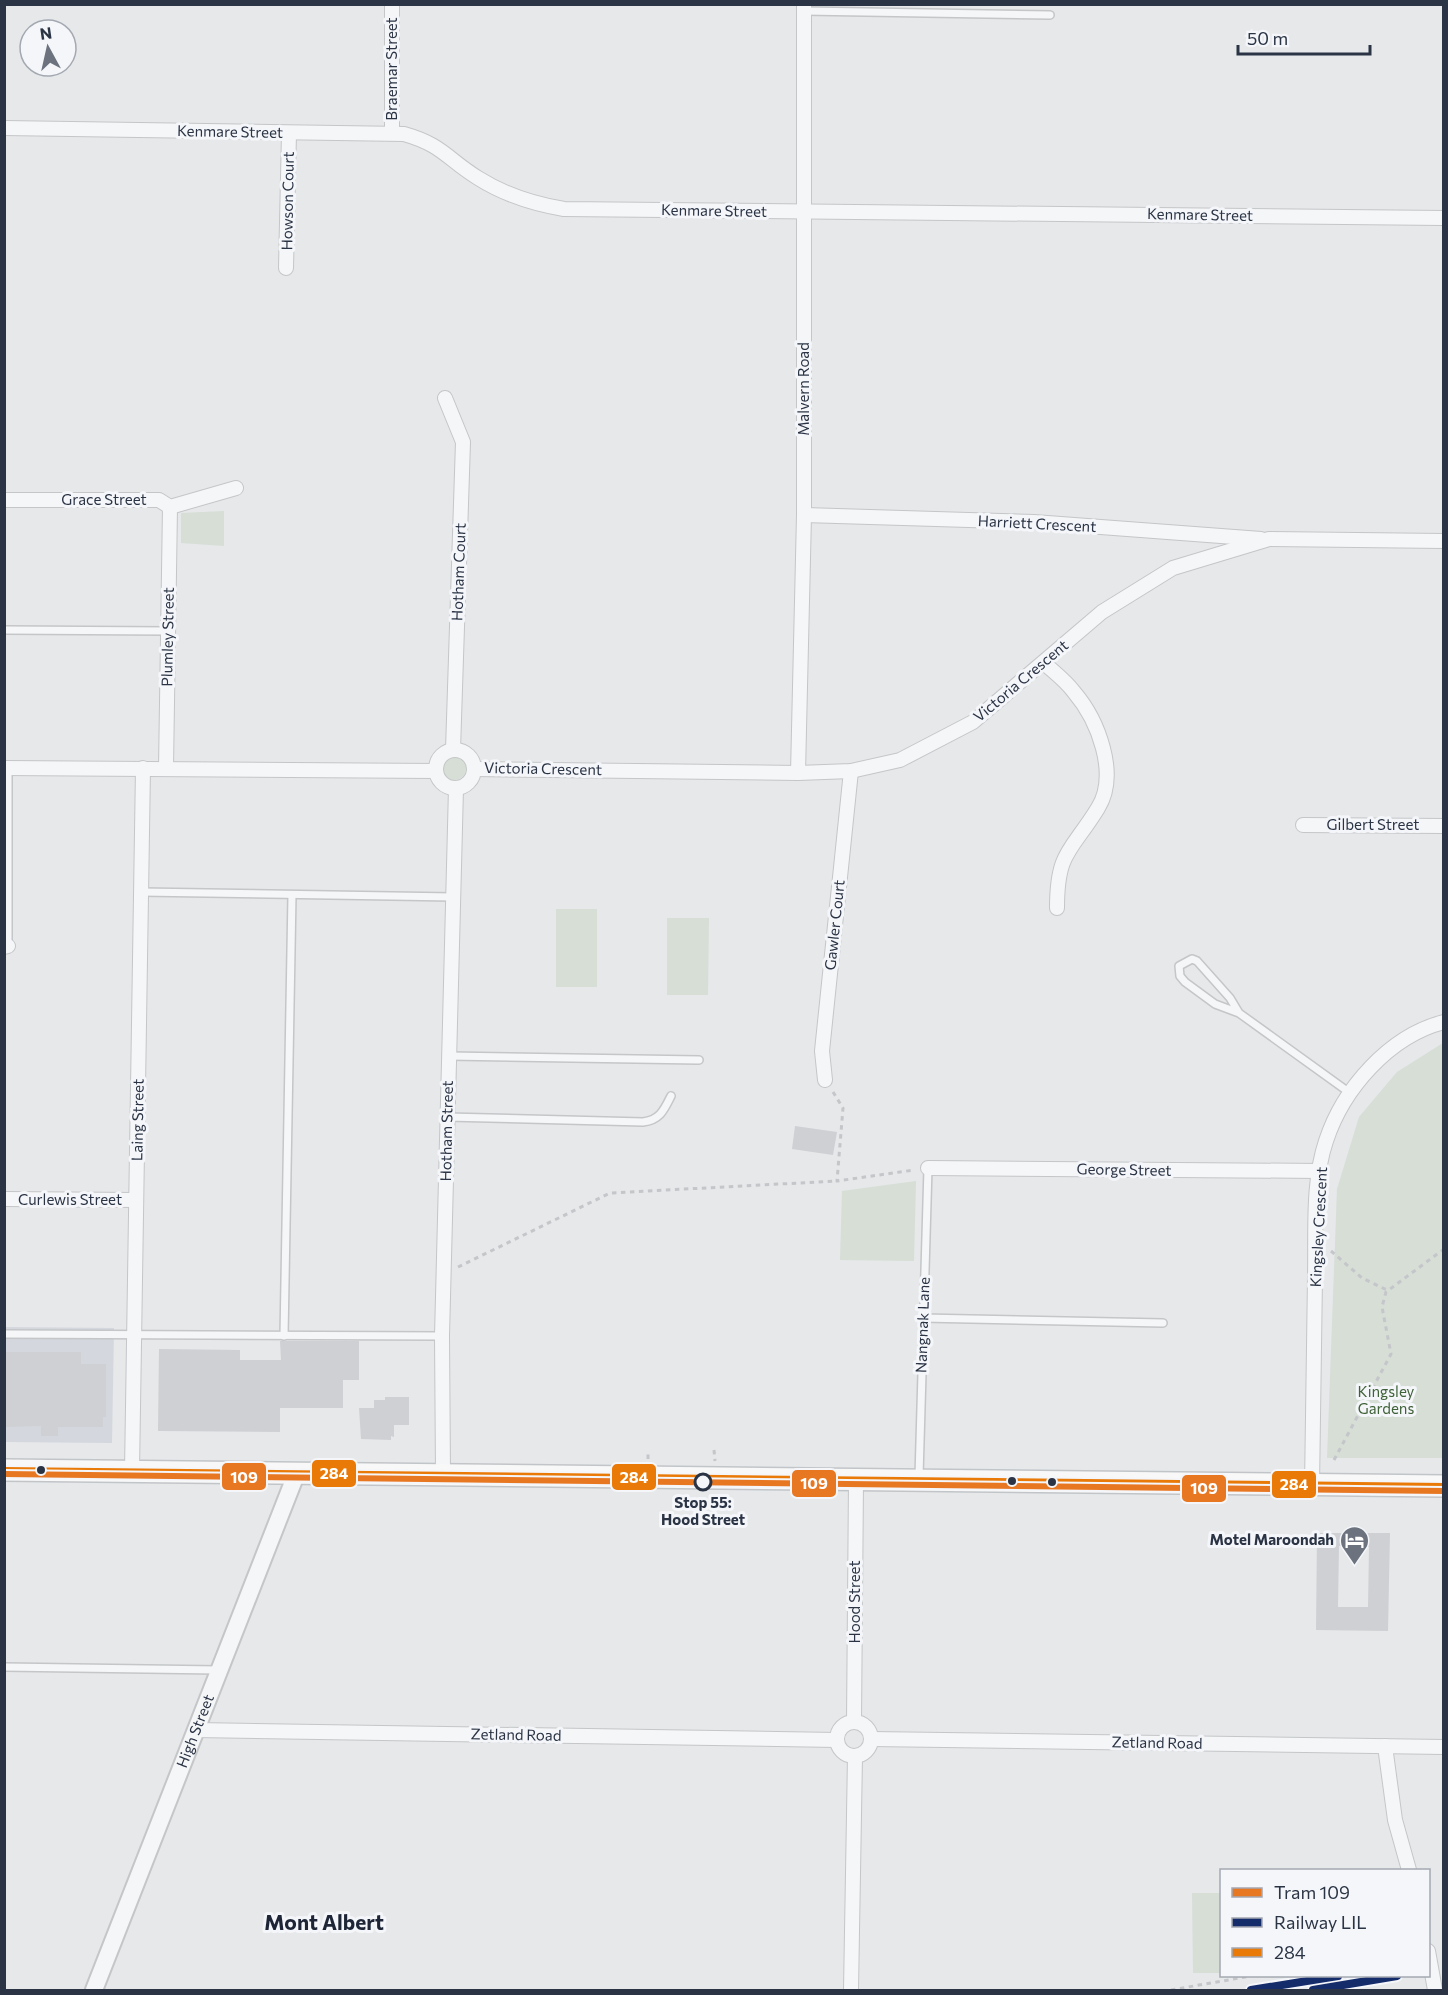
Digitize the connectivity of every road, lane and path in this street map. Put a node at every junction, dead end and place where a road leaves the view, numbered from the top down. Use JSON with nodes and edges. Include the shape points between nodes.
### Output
{"nodes":[{"id":1,"x":392,"y":4,"type":"edge"},
{"id":2,"x":804,"y":8,"type":"edge"},
{"id":3,"x":1050,"y":15,"type":"dead end"},
{"id":4,"x":4,"y":128,"type":"edge"},
{"id":5,"x":392,"y":133,"type":"junction"},
{"id":6,"x":289,"y":134,"type":"junction"},
{"id":7,"x":804,"y":212,"type":"junction"},
{"id":8,"x":1443,"y":218,"type":"edge"},
{"id":9,"x":286,"y":268,"type":"dead end"},
{"id":10,"x":445,"y":398,"type":"dead end"},
{"id":11,"x":236,"y":488,"type":"dead end"},
{"id":12,"x":4,"y":500,"type":"edge"},
{"id":13,"x":170,"y":507,"type":"junction"},
{"id":14,"x":804,"y":515,"type":"junction"},
{"id":15,"x":1269,"y":539,"type":"junction"},
{"id":16,"x":1443,"y":541,"type":"edge"},
{"id":17,"x":4,"y":630,"type":"edge"},
{"id":18,"x":168,"y":631,"type":"junction"},
{"id":19,"x":1044,"y":663,"type":"junction"},
{"id":20,"x":453,"y":750,"type":"junction"},
{"id":21,"x":6,"y":768,"type":"edge"},
{"id":22,"x":144,"y":768,"type":"junction"},
{"id":23,"x":166,"y":768,"type":"junction"},
{"id":24,"x":474,"y":769,"type":"junction"},
{"id":25,"x":436,"y":771,"type":"junction"},
{"id":26,"x":851,"y":771,"type":"junction"},
{"id":27,"x":798,"y":773,"type":"junction"},
{"id":28,"x":456,"y":788,"type":"junction"},
{"id":29,"x":1303,"y":825,"type":"dead end"},
{"id":30,"x":1443,"y":826,"type":"edge"},
{"id":31,"x":141,"y":892,"type":"junction"},
{"id":32,"x":292,"y":895,"type":"junction"},
{"id":33,"x":453,"y":897,"type":"junction"},
{"id":34,"x":1057,"y":908,"type":"dead end"},
{"id":35,"x":6,"y":946,"type":"edge"},
{"id":36,"x":1239,"y":1013,"type":"junction"},
{"id":37,"x":1443,"y":1022,"type":"edge"},
{"id":38,"x":449,"y":1056,"type":"junction"},
{"id":39,"x":699,"y":1060,"type":"dead end"},
{"id":40,"x":825,"y":1080,"type":"joint"},
{"id":41,"x":1350,"y":1093,"type":"junction"},
{"id":42,"x":671,"y":1096,"type":"dead end"},
{"id":43,"x":447,"y":1117,"type":"junction"},
{"id":44,"x":928,"y":1168,"type":"junction"},
{"id":45,"x":1320,"y":1172,"type":"junction"},
{"id":46,"x":837,"y":1181,"type":"junction"},
{"id":47,"x":4,"y":1199,"type":"edge"},
{"id":48,"x":136,"y":1200,"type":"junction"},
{"id":49,"x":1316,"y":1237,"type":"junction"},
{"id":50,"x":1443,"y":1249,"type":"edge"},
{"id":51,"x":443,"y":1275,"type":"junction"},
{"id":52,"x":1389,"y":1291,"type":"junction"},
{"id":53,"x":923,"y":1318,"type":"junction"},
{"id":54,"x":1163,"y":1323,"type":"dead end"},
{"id":55,"x":4,"y":1334,"type":"edge"},
{"id":56,"x":134,"y":1335,"type":"junction"},
{"id":57,"x":284,"y":1336,"type":"junction"},
{"id":58,"x":442,"y":1336,"type":"junction"},
{"id":59,"x":648,"y":1450,"type":"dead end"},
{"id":60,"x":648,"y":1457,"type":"dead end"},
{"id":61,"x":1334,"y":1460,"type":"dead end"},
{"id":62,"x":4,"y":1470,"type":"edge"},
{"id":63,"x":132,"y":1471,"type":"junction"},
{"id":64,"x":297,"y":1472,"type":"junction"},
{"id":65,"x":443,"y":1474,"type":"junction"},
{"id":66,"x":856,"y":1481,"type":"junction"},
{"id":67,"x":919,"y":1482,"type":"junction"},
{"id":68,"x":1312,"y":1486,"type":"junction"},
{"id":69,"x":1443,"y":1486,"type":"edge"},
{"id":70,"x":4,"y":1667,"type":"edge"},
{"id":71,"x":219,"y":1670,"type":"junction"},
{"id":72,"x":854,"y":1722,"type":"junction"},
{"id":73,"x":195,"y":1730,"type":"junction"},
{"id":74,"x":871,"y":1739,"type":"junction"},
{"id":75,"x":837,"y":1740,"type":"junction"},
{"id":76,"x":1385,"y":1746,"type":"junction"},
{"id":77,"x":1443,"y":1747,"type":"edge"},
{"id":78,"x":855,"y":1756,"type":"junction"},
{"id":79,"x":1409,"y":1869,"type":"edge"},
{"id":80,"x":1430,"y":1962,"type":"edge"},
{"id":81,"x":1245,"y":1977,"type":"edge"},
{"id":82,"x":94,"y":1990,"type":"edge"},
{"id":83,"x":851,"y":1990,"type":"edge"},
{"id":84,"x":1171,"y":1990,"type":"edge"},
{"id":85,"x":1435,"y":1990,"type":"edge"}],
"edges":[{"from":1,"to":5,"type":"street","name":"Braemar Street"},
{"from":2,"to":3,"type":"lane"},
{"from":2,"to":7,"type":"street","name":"Malvern Road"},
{"from":4,"to":6,"type":"street","name":"Kenmare Street"},
{"from":5,"to":6,"type":"street","name":"Kenmare Street"},
{"from":5,"to":7,"type":"street","name":"Kenmare Street","via":[[429,141],[477,177],[535,205],[564,209]]},
{"from":6,"to":9,"type":"street","name":"Howson Court"},
{"from":7,"to":8,"type":"street","name":"Kenmare Street"},
{"from":7,"to":14,"type":"street","name":"Malvern Road"},
{"from":10,"to":20,"type":"street","name":"Hotham Court","via":[[463,442]]},
{"from":11,"to":13,"type":"street"},
{"from":12,"to":13,"type":"street","name":"Grace Street","via":[[159,500]]},
{"from":13,"to":18,"type":"street","name":"Plumley Street"},
{"from":14,"to":15,"type":"street","name":"Harriett Crescent","via":[[1034,522]]},
{"from":14,"to":27,"type":"street","name":"Malvern Road"},
{"from":15,"to":16,"type":"street","name":"Victoria Crescent"},
{"from":15,"to":19,"type":"street","name":"Victoria Crescent","via":[[1173,567],[1102,612]]},
{"from":17,"to":18,"type":"lane"},
{"from":18,"to":23,"type":"street","name":"Plumley Street"},
{"from":19,"to":26,"type":"street","name":"Victoria Crescent","via":[[973,722],[900,760]]},
{"from":19,"to":34,"type":"street","via":[[1075,692],[1105,760],[1104,796],[1064,858]]},
{"from":20,"to":24,"type":"street","via":[[468,755]]},
{"from":20,"to":25,"type":"street","via":[[440,757]]},
{"from":21,"to":22,"type":"street"},
{"from":21,"to":35,"type":"lane"},
{"from":22,"to":23,"type":"street"},
{"from":22,"to":31,"type":"street","name":"Laing Street"},
{"from":23,"to":25,"type":"street"},
{"from":24,"to":27,"type":"street","name":"Victoria Crescent"},
{"from":24,"to":28,"type":"street","via":[[469,782]]},
{"from":25,"to":28,"type":"street","via":[[442,783]]},
{"from":26,"to":27,"type":"street","name":"Victoria Crescent"},
{"from":26,"to":40,"type":"street","name":"Gawler Court","via":[[822,1051]]},
{"from":28,"to":33,"type":"street","name":"Hotham Street"},
{"from":29,"to":30,"type":"street","name":"Gilbert Street"},
{"from":31,"to":32,"type":"lane"},
{"from":31,"to":48,"type":"street","name":"Laing Street"},
{"from":32,"to":33,"type":"lane"},
{"from":32,"to":57,"type":"lane"},
{"from":33,"to":38,"type":"street","name":"Hotham Street"},
{"from":36,"to":36,"type":"lane","via":[[1215,1004],[1185,982],[1179,966],[1192,959],[1197,961]]},
{"from":36,"to":41,"type":"lane"},
{"from":37,"to":41,"type":"street","name":"Kingsley Crescent","via":[[1406,1039]]},
{"from":38,"to":39,"type":"lane"},
{"from":38,"to":43,"type":"street","name":"Hotham Street"},
{"from":40,"to":46,"type":"path","via":[[843,1108]]},
{"from":41,"to":45,"type":"street","name":"Kingsley Crescent","via":[[1337,1110]]},
{"from":42,"to":43,"type":"lane","via":[[661,1115],[643,1122]]},
{"from":43,"to":51,"type":"street","name":"Hotham Street"},
{"from":44,"to":45,"type":"street","name":"George Street"},
{"from":44,"to":46,"type":"path"},
{"from":44,"to":53,"type":"lane","name":"Nangnak Lane"},
{"from":45,"to":49,"type":"street","name":"Kingsley Crescent"},
{"from":46,"to":51,"type":"path","via":[[610,1193]]},
{"from":47,"to":48,"type":"street","name":"Curlewis Street"},
{"from":48,"to":56,"type":"street","name":"Laing Street"},
{"from":49,"to":52,"type":"path","via":[[1362,1278]]},
{"from":49,"to":68,"type":"street","name":"Kingsley Crescent"},
{"from":50,"to":52,"type":"path"},
{"from":51,"to":58,"type":"street","name":"Hotham Street"},
{"from":52,"to":61,"type":"path","via":[[1382,1307],[1391,1354]]},
{"from":53,"to":54,"type":"lane"},
{"from":53,"to":67,"type":"lane","name":"Nangnak Lane"},
{"from":55,"to":56,"type":"lane"},
{"from":56,"to":57,"type":"lane"},
{"from":56,"to":63,"type":"street","name":"Laing Street"},
{"from":57,"to":58,"type":"lane"},
{"from":58,"to":65,"type":"street","name":"Hotham Street"},
{"from":59,"to":60,"type":"path"},
{"from":62,"to":63,"type":"main road"},
{"from":63,"to":64,"type":"main road"},
{"from":64,"to":65,"type":"main road"},
{"from":64,"to":71,"type":"street","name":"High Street"},
{"from":65,"to":66,"type":"main road"},
{"from":66,"to":67,"type":"main road"},
{"from":66,"to":72,"type":"street","name":"Hood Street"},
{"from":67,"to":68,"type":"main road"},
{"from":68,"to":69,"type":"main road"},
{"from":70,"to":71,"type":"lane"},
{"from":71,"to":73,"type":"street","name":"High Street"},
{"from":72,"to":74,"type":"street","via":[[868,1729]]},
{"from":72,"to":75,"type":"street","via":[[840,1729]]},
{"from":73,"to":75,"type":"street","name":"Zetland Road"},
{"from":73,"to":82,"type":"street","name":"High Street"},
{"from":74,"to":76,"type":"street","name":"Zetland Road"},
{"from":74,"to":78,"type":"street","via":[[868,1749]]},
{"from":75,"to":78,"type":"street","via":[[844,1753]]},
{"from":76,"to":77,"type":"street","name":"Zetland Road"},
{"from":76,"to":79,"type":"street","via":[[1395,1820]]},
{"from":78,"to":83,"type":"street"},
{"from":80,"to":85,"type":"street"},
{"from":81,"to":84,"type":"path"}]}
